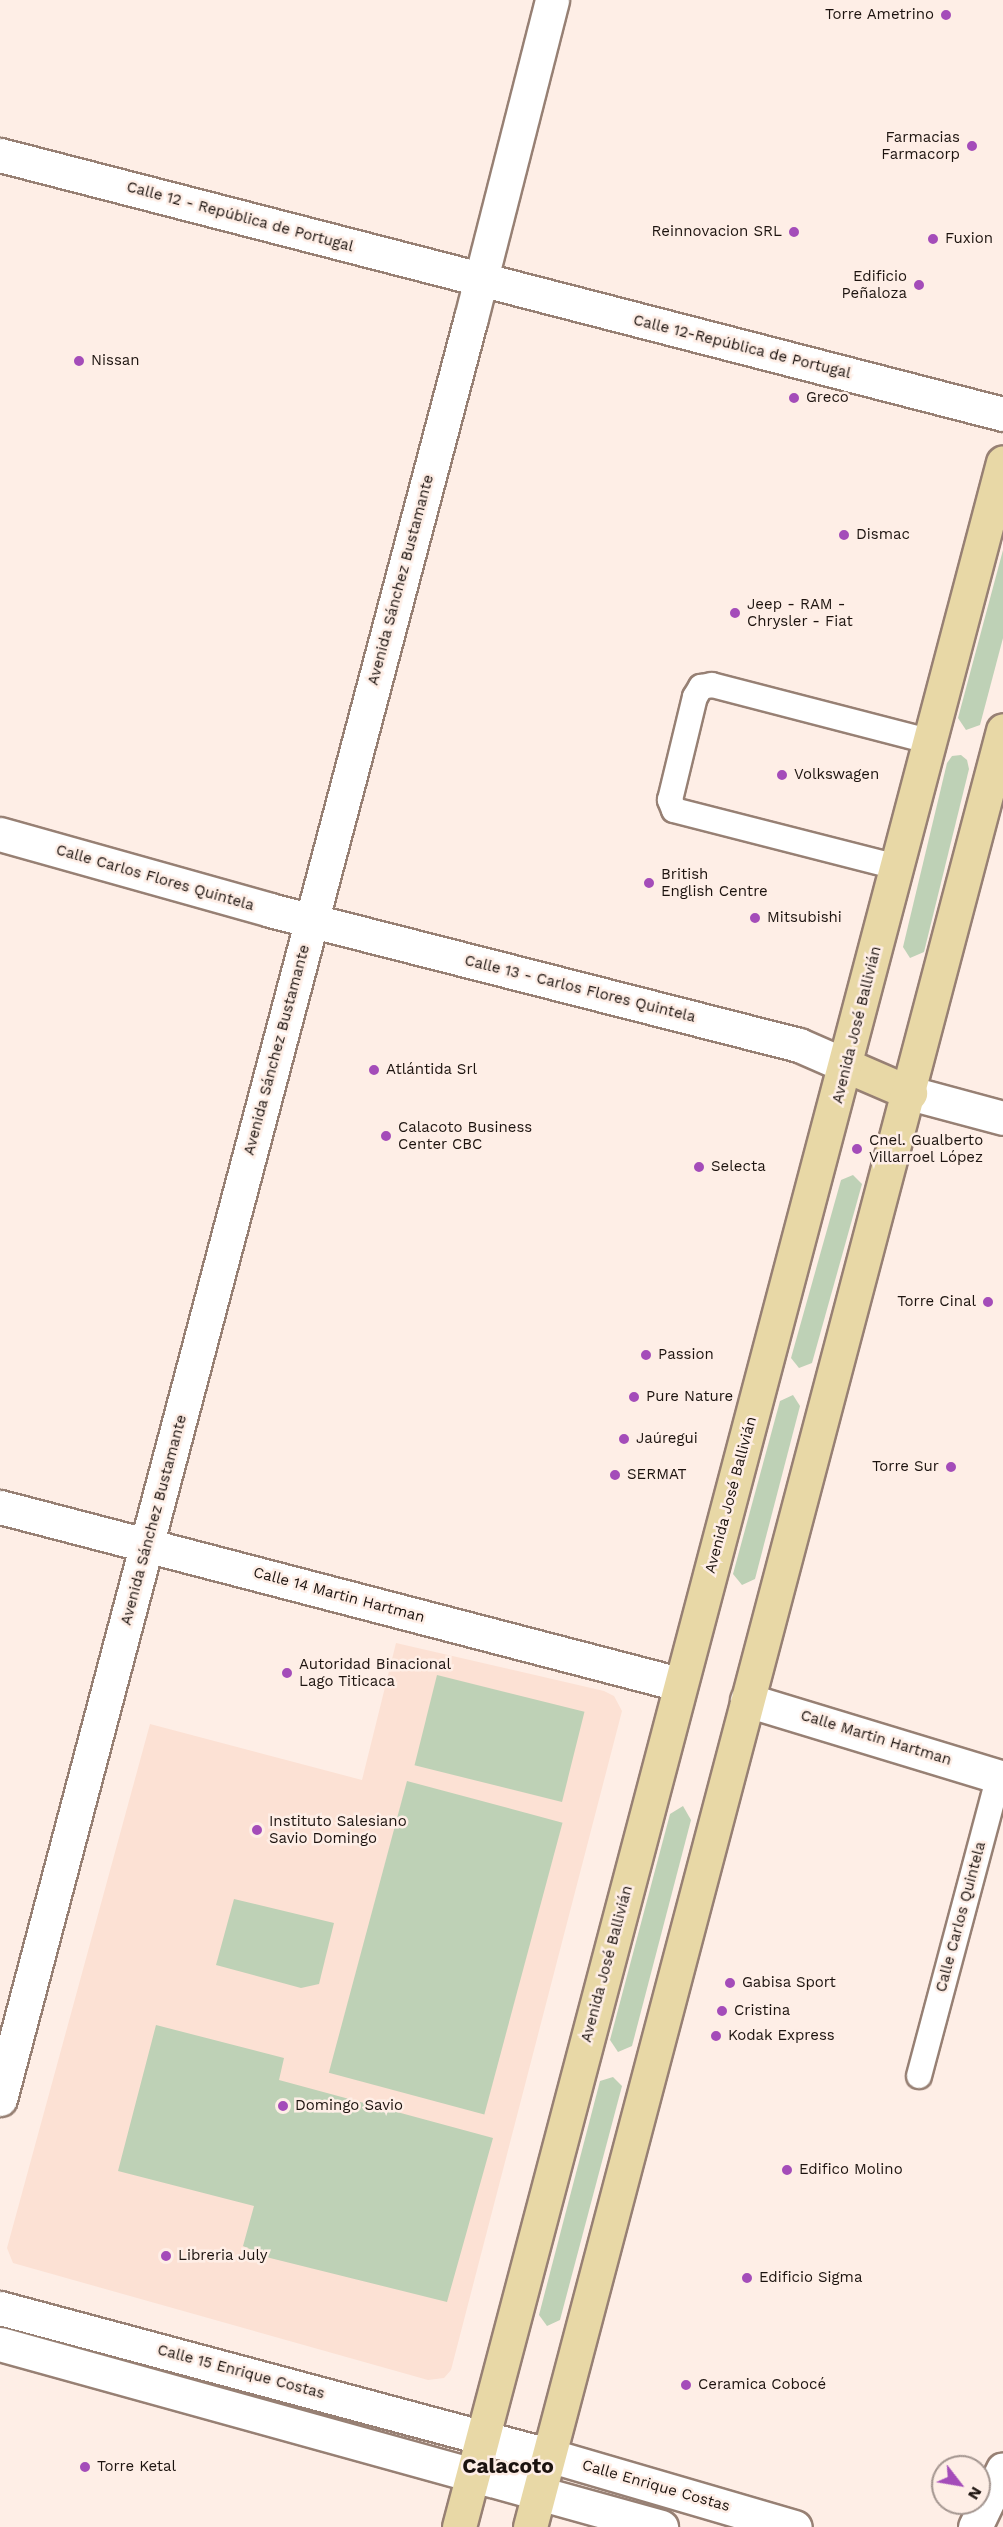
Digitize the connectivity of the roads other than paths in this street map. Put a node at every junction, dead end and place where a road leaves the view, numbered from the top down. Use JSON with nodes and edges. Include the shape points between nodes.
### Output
{"nodes":[{"id":1,"x":552,"y":0,"type":"edge"},
{"id":2,"x":0,"y":155,"type":"edge"},
{"id":3,"x":481,"y":279,"type":"junction"},
{"id":4,"x":1003,"y":414,"type":"edge"},
{"id":5,"x":1003,"y":462,"type":"edge"},
{"id":6,"x":1003,"y":730,"type":"edge"},
{"id":7,"x":929,"y":741,"type":"junction"},
{"id":8,"x":0,"y":834,"type":"edge"},
{"id":9,"x":897,"y":867,"type":"junction"},
{"id":10,"x":311,"y":920,"type":"junction"},
{"id":11,"x":845,"y":1065,"type":"junction"},
{"id":12,"x":910,"y":1093,"type":"junction"},
{"id":13,"x":1003,"y":1118,"type":"edge"},
{"id":14,"x":0,"y":1507,"type":"edge"},
{"id":15,"x":148,"y":1545,"type":"junction"},
{"id":16,"x":679,"y":1684,"type":"junction"},
{"id":17,"x":747,"y":1700,"type":"junction"},
{"id":18,"x":1002,"y":1771,"type":"edge"},
{"id":19,"x":919,"y":2076,"type":"dead end"},
{"id":20,"x":0,"y":2099,"type":"edge"},
{"id":21,"x":0,"y":2308,"type":"edge"},
{"id":22,"x":0,"y":2344,"type":"edge"},
{"id":23,"x":482,"y":2437,"type":"junction"},
{"id":24,"x":548,"y":2455,"type":"junction"},
{"id":25,"x":1003,"y":2469,"type":"edge"},
{"id":26,"x":472,"y":2473,"type":"junction"},
{"id":27,"x":538,"y":2492,"type":"junction"},
{"id":28,"x":459,"y":2527,"type":"edge"},
{"id":29,"x":530,"y":2527,"type":"edge"},
{"id":30,"x":661,"y":2527,"type":"edge"},
{"id":31,"x":795,"y":2527,"type":"edge"},
{"id":32,"x":975,"y":2527,"type":"edge"}],
"edges":[{"from":1,"to":3,"type":"street","name":"Avenida Sánchez Bustamante"},
{"from":2,"to":3,"type":"street","name":"Calle 12 - República de Portugal"},
{"from":3,"to":4,"type":"street","name":"Calle 12-República de Portugal"},
{"from":3,"to":10,"type":"street","name":"Avenida Sánchez Bustamante"},
{"from":5,"to":7,"type":"main road","name":"Avenida José Ballivián"},
{"from":6,"to":12,"type":"main road"},
{"from":7,"to":9,"type":"main road","name":"Avenida José Ballivián"},
{"from":7,"to":9,"type":"lane","via":[[712,685],[701,687],[695,697],[670,800],[674,810]]},
{"from":8,"to":10,"type":"street","name":"Calle Carlos Flores Quintela"},
{"from":9,"to":11,"type":"main road","name":"Avenida José Ballivián"},
{"from":10,"to":11,"type":"street","name":"Calle 13 - Carlos Flores Quintela","via":[[799,1045]]},
{"from":10,"to":15,"type":"street","name":"Avenida Sánchez Bustamante"},
{"from":11,"to":12,"type":"main road"},
{"from":11,"to":16,"type":"main road","name":"Avenida José Ballivián"},
{"from":12,"to":13,"type":"street"},
{"from":12,"to":17,"type":"main road"},
{"from":14,"to":15,"type":"street","name":"Calle 14 Martin Hartman"},
{"from":15,"to":16,"type":"street","name":"Calle 14 Martin Hartman"},
{"from":15,"to":20,"type":"street","name":"Avenida Sánchez Bustamante"},
{"from":16,"to":23,"type":"main road","name":"Avenida José Ballivián"},
{"from":17,"to":18,"type":"street","name":"Calle Martin Hartman"},
{"from":17,"to":24,"type":"main road"},
{"from":18,"to":19,"type":"lane","name":"Calle Carlos Quintela"},
{"from":21,"to":23,"type":"street","name":"Calle 15 Enrique Costas"},
{"from":22,"to":26,"type":"street"},
{"from":23,"to":24,"type":"street","name":"Calle Enrique Costas"},
{"from":23,"to":26,"type":"main road","name":"Avenida José Ballivián"},
{"from":24,"to":27,"type":"main road"},
{"from":24,"to":31,"type":"street","name":"Calle Enrique Costas"},
{"from":25,"to":32,"type":"street"},
{"from":26,"to":27,"type":"street"},
{"from":26,"to":28,"type":"main road","name":"Avenida José Ballivián"},
{"from":27,"to":29,"type":"main road"},
{"from":27,"to":30,"type":"street"}]}
